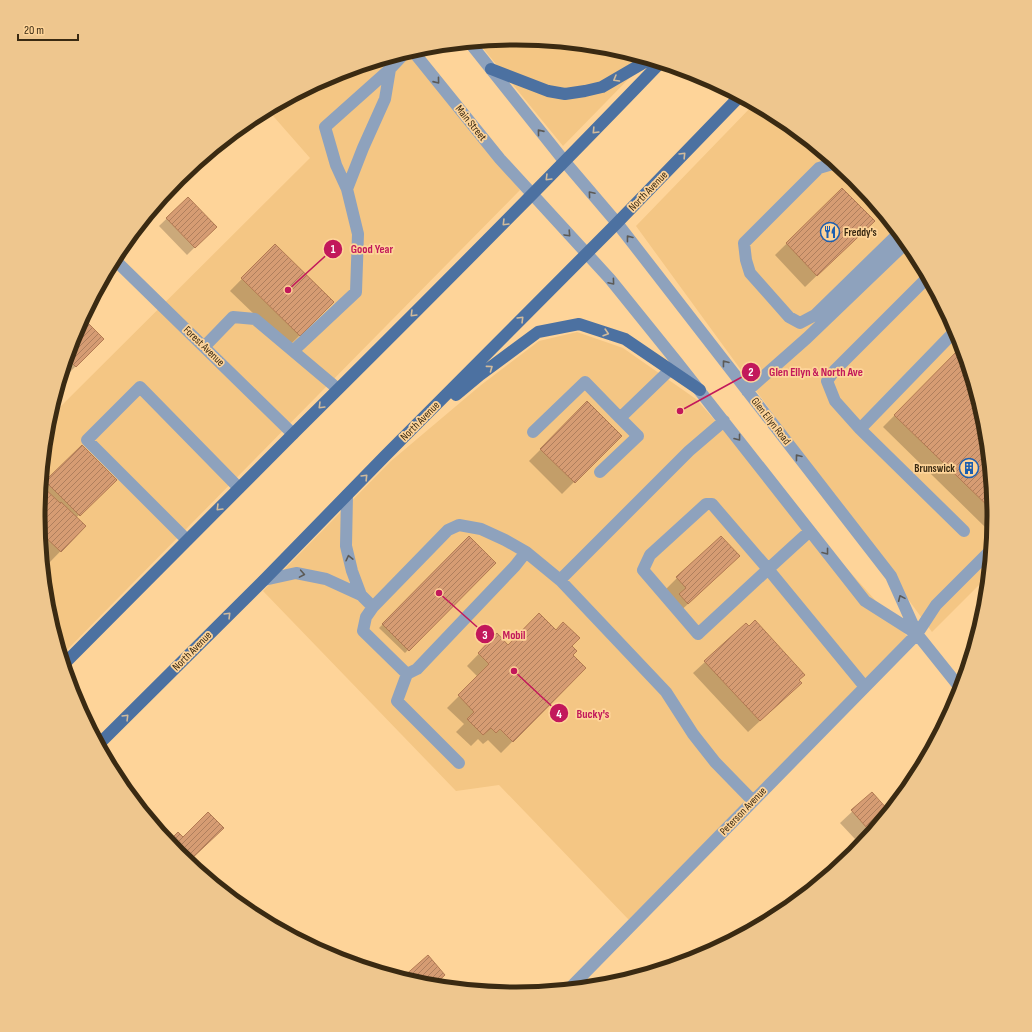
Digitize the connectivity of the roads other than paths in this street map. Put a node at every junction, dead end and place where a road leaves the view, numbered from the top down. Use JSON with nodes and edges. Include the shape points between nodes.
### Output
{"nodes":[{"id":1,"x":473,"y":47,"type":"edge"},
{"id":2,"x":417,"y":56,"type":"edge"},
{"id":3,"x":398,"y":60,"type":"edge"},
{"id":4,"x":645,"y":63,"type":"edge"},
{"id":5,"x":656,"y":67,"type":"edge"},
{"id":6,"x":390,"y":69,"type":"junction"},
{"id":7,"x":490,"y":69,"type":"junction"},
{"id":8,"x":736,"y":100,"type":"edge"},
{"id":9,"x":565,"y":162,"type":"junction"},
{"id":10,"x":830,"y":165,"type":"edge"},
{"id":11,"x":348,"y":189,"type":"junction"},
{"id":12,"x":532,"y":195,"type":"junction"},
{"id":13,"x":617,"y":223,"type":"junction"},
{"id":14,"x":895,"y":237,"type":"edge"},
{"id":15,"x":902,"y":246,"type":"edge"},
{"id":16,"x":586,"y":253,"type":"junction"},
{"id":17,"x":118,"y":263,"type":"edge"},
{"id":18,"x":924,"y":281,"type":"edge"},
{"id":19,"x":951,"y":335,"type":"edge"},
{"id":20,"x":204,"y":347,"type":"junction"},
{"id":21,"x":293,"y":351,"type":"junction"},
{"id":22,"x":674,"y":366,"type":"junction"},
{"id":23,"x":338,"y":389,"type":"junction"},
{"id":24,"x":700,"y":390,"type":"joint"},
{"id":25,"x":746,"y":391,"type":"junction"},
{"id":26,"x":620,"y":418,"type":"junction"},
{"id":27,"x":724,"y":421,"type":"junction"},
{"id":28,"x":860,"y":429,"type":"junction"},
{"id":29,"x":533,"y":432,"type":"dead end"},
{"id":30,"x":293,"y":434,"type":"junction"},
{"id":31,"x":385,"y":456,"type":"junction"},
{"id":32,"x":600,"y":472,"type":"dead end"},
{"id":33,"x":239,"y":488,"type":"junction"},
{"id":34,"x":347,"y":496,"type":"junction"},
{"id":35,"x":810,"y":531,"type":"junction"},
{"id":36,"x":964,"y":531,"type":"dead end"},
{"id":37,"x":187,"y":540,"type":"junction"},
{"id":38,"x":526,"y":552,"type":"junction"},
{"id":39,"x":985,"y":556,"type":"edge"},
{"id":40,"x":768,"y":569,"type":"junction"},
{"id":41,"x":264,"y":580,"type":"junction"},
{"id":42,"x":560,"y":580,"type":"junction"},
{"id":43,"x":361,"y":595,"type":"junction"},
{"id":44,"x":372,"y":607,"type":"junction"},
{"id":45,"x":916,"y":634,"type":"junction"},
{"id":46,"x":68,"y":660,"type":"edge"},
{"id":47,"x":407,"y":674,"type":"junction"},
{"id":48,"x":956,"y":683,"type":"edge"},
{"id":49,"x":865,"y":687,"type":"junction"},
{"id":50,"x":103,"y":740,"type":"edge"},
{"id":51,"x":459,"y":764,"type":"dead end"},
{"id":52,"x":753,"y":801,"type":"junction"},
{"id":53,"x":575,"y":983,"type":"edge"}],
"edges":[{"from":1,"to":7,"type":"street"},
{"from":2,"to":12,"type":"street","name":"Main Street","one_way":true},
{"from":3,"to":6,"type":"street"},
{"from":4,"to":7,"type":"main road","one_way":true,"via":[[602,87],[566,94],[548,91]]},
{"from":5,"to":9,"type":"main road","one_way":true},
{"from":6,"to":11,"type":"street","via":[[385,99]]},
{"from":6,"to":11,"type":"street","via":[[325,127],[336,165]]},
{"from":9,"to":7,"type":"street","one_way":true},
{"from":13,"to":8,"type":"main road","name":"North Avenue","one_way":true},
{"from":9,"to":12,"type":"main road","one_way":true},
{"from":13,"to":9,"type":"street","name":"Glen Ellyn Road","one_way":true},
{"from":10,"to":14,"type":"street","via":[[819,168],[744,243],[750,273],[789,317],[800,324],[815,315]]},
{"from":11,"to":21,"type":"street","via":[[358,234],[356,292]]},
{"from":12,"to":16,"type":"street","one_way":true},
{"from":12,"to":23,"type":"main road","one_way":true},
{"from":13,"to":16,"type":"main road","name":"North Avenue"},
{"from":25,"to":13,"type":"street","name":"Glen Ellyn Road","one_way":true},
{"from":15,"to":25,"type":"street","via":[[807,338]]},
{"from":16,"to":22,"type":"street","one_way":true,"via":[[610,279]]},
{"from":31,"to":16,"type":"main road","name":"North Avenue","one_way":true},
{"from":17,"to":20,"type":"street","name":"Forest Avenue"},
{"from":18,"to":28,"type":"street","via":[[834,370],[827,381],[834,401]]},
{"from":19,"to":28,"type":"street"},
{"from":20,"to":21,"type":"street","via":[[233,317],[255,319]]},
{"from":20,"to":30,"type":"street","name":"Forest Avenue"},
{"from":21,"to":23,"type":"street"},
{"from":22,"to":24,"type":"main road"},
{"from":22,"to":26,"type":"street"},
{"from":31,"to":22,"type":"main road","one_way":true,"via":[[480,375],[538,332],[579,324],[625,339]]},
{"from":23,"to":30,"type":"main road","one_way":true},
{"from":24,"to":27,"type":"street","name":"Glen Ellyn Road"},
{"from":45,"to":25,"type":"street","name":"Glen Ellyn Road","one_way":true,"via":[[891,576]]},
{"from":26,"to":29,"type":"street","via":[[585,382]]},
{"from":26,"to":32,"type":"street","via":[[638,436]]},
{"from":27,"to":35,"type":"street","name":"Glen Ellyn Road","one_way":true},
{"from":27,"to":42,"type":"street","via":[[689,451]]},
{"from":28,"to":36,"type":"street"},
{"from":30,"to":33,"type":"main road"},
{"from":34,"to":31,"type":"main road","name":"North Avenue","one_way":true},
{"from":33,"to":37,"type":"main road","one_way":true},
{"from":33,"to":37,"type":"street","via":[[140,388],[87,440]]},
{"from":34,"to":41,"type":"main road","name":"North Avenue"},
{"from":43,"to":34,"type":"street","one_way":true,"via":[[346,546]]},
{"from":35,"to":40,"type":"street"},
{"from":35,"to":45,"type":"street","name":"Glen Ellyn Road","one_way":true,"via":[[865,601]]},
{"from":37,"to":46,"type":"main road"},
{"from":38,"to":42,"type":"street"},
{"from":38,"to":44,"type":"street","via":[[481,529],[459,525],[448,530]]},
{"from":38,"to":47,"type":"street","via":[[417,669]]},
{"from":39,"to":45,"type":"street","name":"Peterson Avenue","via":[[936,605]]},
{"from":40,"to":40,"type":"street","via":[[698,634],[643,570],[650,555],[706,504],[712,504]]},
{"from":40,"to":49,"type":"street"},
{"from":41,"to":43,"type":"street","one_way":true,"via":[[296,573],[326,579]]},
{"from":50,"to":41,"type":"main road","name":"North Avenue","one_way":true},
{"from":42,"to":52,"type":"street","via":[[666,692],[714,762]]},
{"from":43,"to":44,"type":"street"},
{"from":44,"to":47,"type":"street","via":[[363,631]]},
{"from":45,"to":48,"type":"street","name":"Glen Ellyn Road"},
{"from":45,"to":49,"type":"street","name":"Peterson Avenue"},
{"from":47,"to":51,"type":"street","via":[[397,701]]},
{"from":49,"to":52,"type":"street","name":"Peterson Avenue"},
{"from":52,"to":53,"type":"street","name":"Peterson Avenue"}]}
